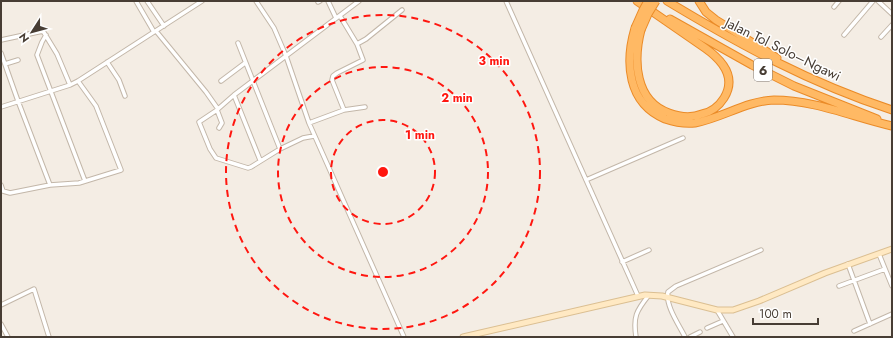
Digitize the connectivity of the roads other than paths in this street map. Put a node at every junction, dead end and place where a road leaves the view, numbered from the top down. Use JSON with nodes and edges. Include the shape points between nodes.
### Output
{"nodes":[{"id":1,"x":136,"y":1,"type":"edge"},
{"id":2,"x":147,"y":1,"type":"edge"},
{"id":3,"x":202,"y":1,"type":"edge"},
{"id":4,"x":256,"y":1,"type":"edge"},
{"id":5,"x":328,"y":1,"type":"edge"},
{"id":6,"x":359,"y":1,"type":"edge"},
{"id":7,"x":506,"y":1,"type":"edge"},
{"id":8,"x":637,"y":1,"type":"edge"},
{"id":9,"x":641,"y":1,"type":"edge"},
{"id":10,"x":648,"y":1,"type":"edge"},
{"id":11,"x":656,"y":1,"type":"edge"},
{"id":12,"x":667,"y":1,"type":"edge"},
{"id":13,"x":699,"y":1,"type":"edge"},
{"id":14,"x":839,"y":1,"type":"edge"},
{"id":15,"x":873,"y":1,"type":"edge"},
{"id":16,"x":878,"y":1,"type":"edge"},
{"id":17,"x":834,"y":7,"type":"dead end"},
{"id":18,"x":402,"y":10,"type":"dead end"},
{"id":19,"x":892,"y":14,"type":"edge"},
{"id":20,"x":338,"y":17,"type":"junction"},
{"id":21,"x":892,"y":25,"type":"edge"},
{"id":22,"x":164,"y":26,"type":"junction"},
{"id":23,"x":638,"y":29,"type":"junction"},
{"id":24,"x":155,"y":32,"type":"junction"},
{"id":25,"x":46,"y":35,"type":"junction"},
{"id":26,"x":844,"y":35,"type":"dead end"},
{"id":27,"x":881,"y":37,"type":"dead end"},
{"id":28,"x":1,"y":40,"type":"edge"},
{"id":29,"x":238,"y":43,"type":"dead end"},
{"id":30,"x":357,"y":44,"type":"junction"},
{"id":31,"x":1,"y":53,"type":"edge"},
{"id":32,"x":286,"y":56,"type":"junction"},
{"id":33,"x":18,"y":60,"type":"dead end"},
{"id":34,"x":107,"y":62,"type":"junction"},
{"id":35,"x":245,"y":63,"type":"junction"},
{"id":36,"x":5,"y":64,"type":"junction"},
{"id":37,"x":78,"y":81,"type":"junction"},
{"id":38,"x":221,"y":81,"type":"dead end"},
{"id":39,"x":253,"y":82,"type":"junction"},
{"id":40,"x":70,"y":85,"type":"junction"},
{"id":41,"x":51,"y":91,"type":"junction"},
{"id":42,"x":845,"y":93,"type":"junction"},
{"id":43,"x":234,"y":95,"type":"junction"},
{"id":44,"x":125,"y":96,"type":"dead end"},
{"id":45,"x":18,"y":101,"type":"junction"},
{"id":46,"x":1,"y":107,"type":"edge"},
{"id":47,"x":365,"y":107,"type":"dead end"},
{"id":48,"x":217,"y":109,"type":"junction"},
{"id":49,"x":344,"y":110,"type":"junction"},
{"id":50,"x":892,"y":110,"type":"edge"},
{"id":51,"x":309,"y":123,"type":"junction"},
{"id":52,"x":892,"y":125,"type":"edge"},
{"id":53,"x":219,"y":128,"type":"dead end"},
{"id":54,"x":314,"y":136,"type":"junction"},
{"id":55,"x":683,"y":138,"type":"dead end"},
{"id":56,"x":280,"y":149,"type":"junction"},
{"id":57,"x":260,"y":160,"type":"junction"},
{"id":58,"x":586,"y":180,"type":"junction"},
{"id":59,"x":85,"y":181,"type":"junction"},
{"id":60,"x":50,"y":185,"type":"junction"},
{"id":61,"x":1,"y":186,"type":"edge"},
{"id":62,"x":892,"y":249,"type":"edge"},
{"id":63,"x":649,"y":250,"type":"dead end"},
{"id":64,"x":761,"y":250,"type":"dead end"},
{"id":65,"x":879,"y":254,"type":"junction"},
{"id":66,"x":622,"y":262,"type":"junction"},
{"id":67,"x":848,"y":264,"type":"junction"},
{"id":68,"x":885,"y":269,"type":"junction"},
{"id":69,"x":853,"y":281,"type":"junction"},
{"id":70,"x":839,"y":286,"type":"dead end"},
{"id":71,"x":892,"y":286,"type":"edge"},
{"id":72,"x":650,"y":294,"type":"junction"},
{"id":73,"x":638,"y":296,"type":"junction"},
{"id":74,"x":668,"y":297,"type":"junction"},
{"id":75,"x":1,"y":305,"type":"edge"},
{"id":76,"x":717,"y":310,"type":"junction"},
{"id":77,"x":892,"y":314,"type":"edge"},
{"id":78,"x":723,"y":321,"type":"junction"},
{"id":79,"x":1,"y":324,"type":"edge"},
{"id":80,"x":870,"y":324,"type":"junction"},
{"id":81,"x":707,"y":328,"type":"dead end"},
{"id":82,"x":854,"y":331,"type":"dead end"},
{"id":83,"x":700,"y":332,"type":"dead end"},
{"id":84,"x":8,"y":337,"type":"edge"},
{"id":85,"x":49,"y":337,"type":"edge"},
{"id":86,"x":404,"y":337,"type":"edge"},
{"id":87,"x":463,"y":337,"type":"edge"},
{"id":88,"x":636,"y":337,"type":"edge"},
{"id":89,"x":685,"y":337,"type":"edge"},
{"id":90,"x":690,"y":337,"type":"edge"},
{"id":91,"x":733,"y":337,"type":"edge"}],
"edges":[{"from":1,"to":24,"type":"street"},
{"from":2,"to":22,"type":"street"},
{"from":3,"to":22,"type":"street"},
{"from":4,"to":32,"type":"street","via":[[273,24]]},
{"from":5,"to":20,"type":"street"},
{"from":6,"to":20,"type":"street"},
{"from":7,"to":58,"type":"street"},
{"from":8,"to":23,"type":"highway","via":[[716,56],[722,63],[727,71],[729,86],[718,105],[706,113],[688,117],[667,113],[654,104],[643,92],[637,72]]},
{"from":9,"to":52,"type":"highway","name":"Jalan Tol Solo–Ngawi","number":"6","via":[[712,43],[794,86]]},
{"from":10,"to":23,"type":"highway","bridge":true},
{"from":11,"to":23,"type":"highway","bridge":true},
{"from":12,"to":42,"type":"highway","name":"Jalan Tol Solo–Ngawi","number":"6","via":[[711,28],[796,73]]},
{"from":13,"to":42,"type":"highway","via":[[706,12],[728,27],[771,54]]},
{"from":14,"to":17,"type":"street"},
{"from":15,"to":26,"type":"street"},
{"from":16,"to":19,"type":"street"},
{"from":18,"to":30,"type":"street"},
{"from":20,"to":30,"type":"street"},
{"from":20,"to":32,"type":"street"},
{"from":21,"to":27,"type":"street"},
{"from":22,"to":24,"type":"street"},
{"from":23,"to":52,"type":"highway","via":[[632,39],[630,67],[634,89],[650,109],[669,120],[697,122],[772,100],[802,102]]},
{"from":24,"to":34,"type":"street"},
{"from":24,"to":48,"type":"street","via":[[206,92]]},
{"from":25,"to":28,"type":"street","via":[[42,31]]},
{"from":25,"to":40,"type":"street"},
{"from":25,"to":41,"type":"street","via":[[37,55]]},
{"from":29,"to":35,"type":"street"},
{"from":30,"to":49,"type":"street","via":[[363,60],[332,78]]},
{"from":31,"to":36,"type":"street"},
{"from":32,"to":39,"type":"street"},
{"from":32,"to":51,"type":"street"},
{"from":33,"to":36,"type":"street"},
{"from":34,"to":37,"type":"street"},
{"from":34,"to":44,"type":"street","via":[[119,80]]},
{"from":35,"to":38,"type":"street"},
{"from":35,"to":39,"type":"street"},
{"from":36,"to":45,"type":"street"},
{"from":37,"to":40,"type":"street"},
{"from":37,"to":59,"type":"street","via":[[96,106],[121,169]]},
{"from":39,"to":43,"type":"street"},
{"from":39,"to":56,"type":"street"},
{"from":40,"to":41,"type":"street"},
{"from":41,"to":45,"type":"street"},
{"from":41,"to":59,"type":"street"},
{"from":42,"to":50,"type":"highway","name":"Jalan Tol Solo–Ngawi","number":"6"},
{"from":43,"to":48,"type":"street"},
{"from":43,"to":57,"type":"street"},
{"from":45,"to":46,"type":"street"},
{"from":45,"to":60,"type":"street"},
{"from":47,"to":49,"type":"street"},
{"from":48,"to":53,"type":"street","via":[[222,122]]},
{"from":48,"to":57,"type":"street","via":[[199,123],[215,157],[248,168]]},
{"from":49,"to":51,"type":"street"},
{"from":51,"to":54,"type":"street"},
{"from":54,"to":56,"type":"street","via":[[303,138]]},
{"from":54,"to":86,"type":"street"},
{"from":55,"to":58,"type":"street"},
{"from":56,"to":57,"type":"street"},
{"from":58,"to":66,"type":"street"},
{"from":59,"to":60,"type":"street"},
{"from":60,"to":61,"type":"street","via":[[5,193]]},
{"from":62,"to":65,"type":"main road"},
{"from":63,"to":66,"type":"street"},
{"from":64,"to":74,"type":"street","via":[[676,286],[668,292]]},
{"from":65,"to":67,"type":"main road"},
{"from":65,"to":68,"type":"street"},
{"from":66,"to":73,"type":"street"},
{"from":67,"to":69,"type":"street"},
{"from":67,"to":76,"type":"main road","via":[[747,306],[727,311]]},
{"from":68,"to":69,"type":"street"},
{"from":68,"to":71,"type":"street"},
{"from":69,"to":70,"type":"street"},
{"from":69,"to":80,"type":"street"},
{"from":72,"to":73,"type":"main road"},
{"from":72,"to":74,"type":"main road"},
{"from":72,"to":88,"type":"street","via":[[635,316]]},
{"from":73,"to":87,"type":"main road"},
{"from":74,"to":76,"type":"main road"},
{"from":74,"to":89,"type":"street","via":[[670,308]]},
{"from":75,"to":85,"type":"street","via":[[34,289]]},
{"from":76,"to":78,"type":"street"},
{"from":77,"to":80,"type":"street"},
{"from":78,"to":81,"type":"street"},
{"from":78,"to":91,"type":"street"},
{"from":79,"to":84,"type":"street"},
{"from":80,"to":82,"type":"street"},
{"from":83,"to":90,"type":"street"}]}
